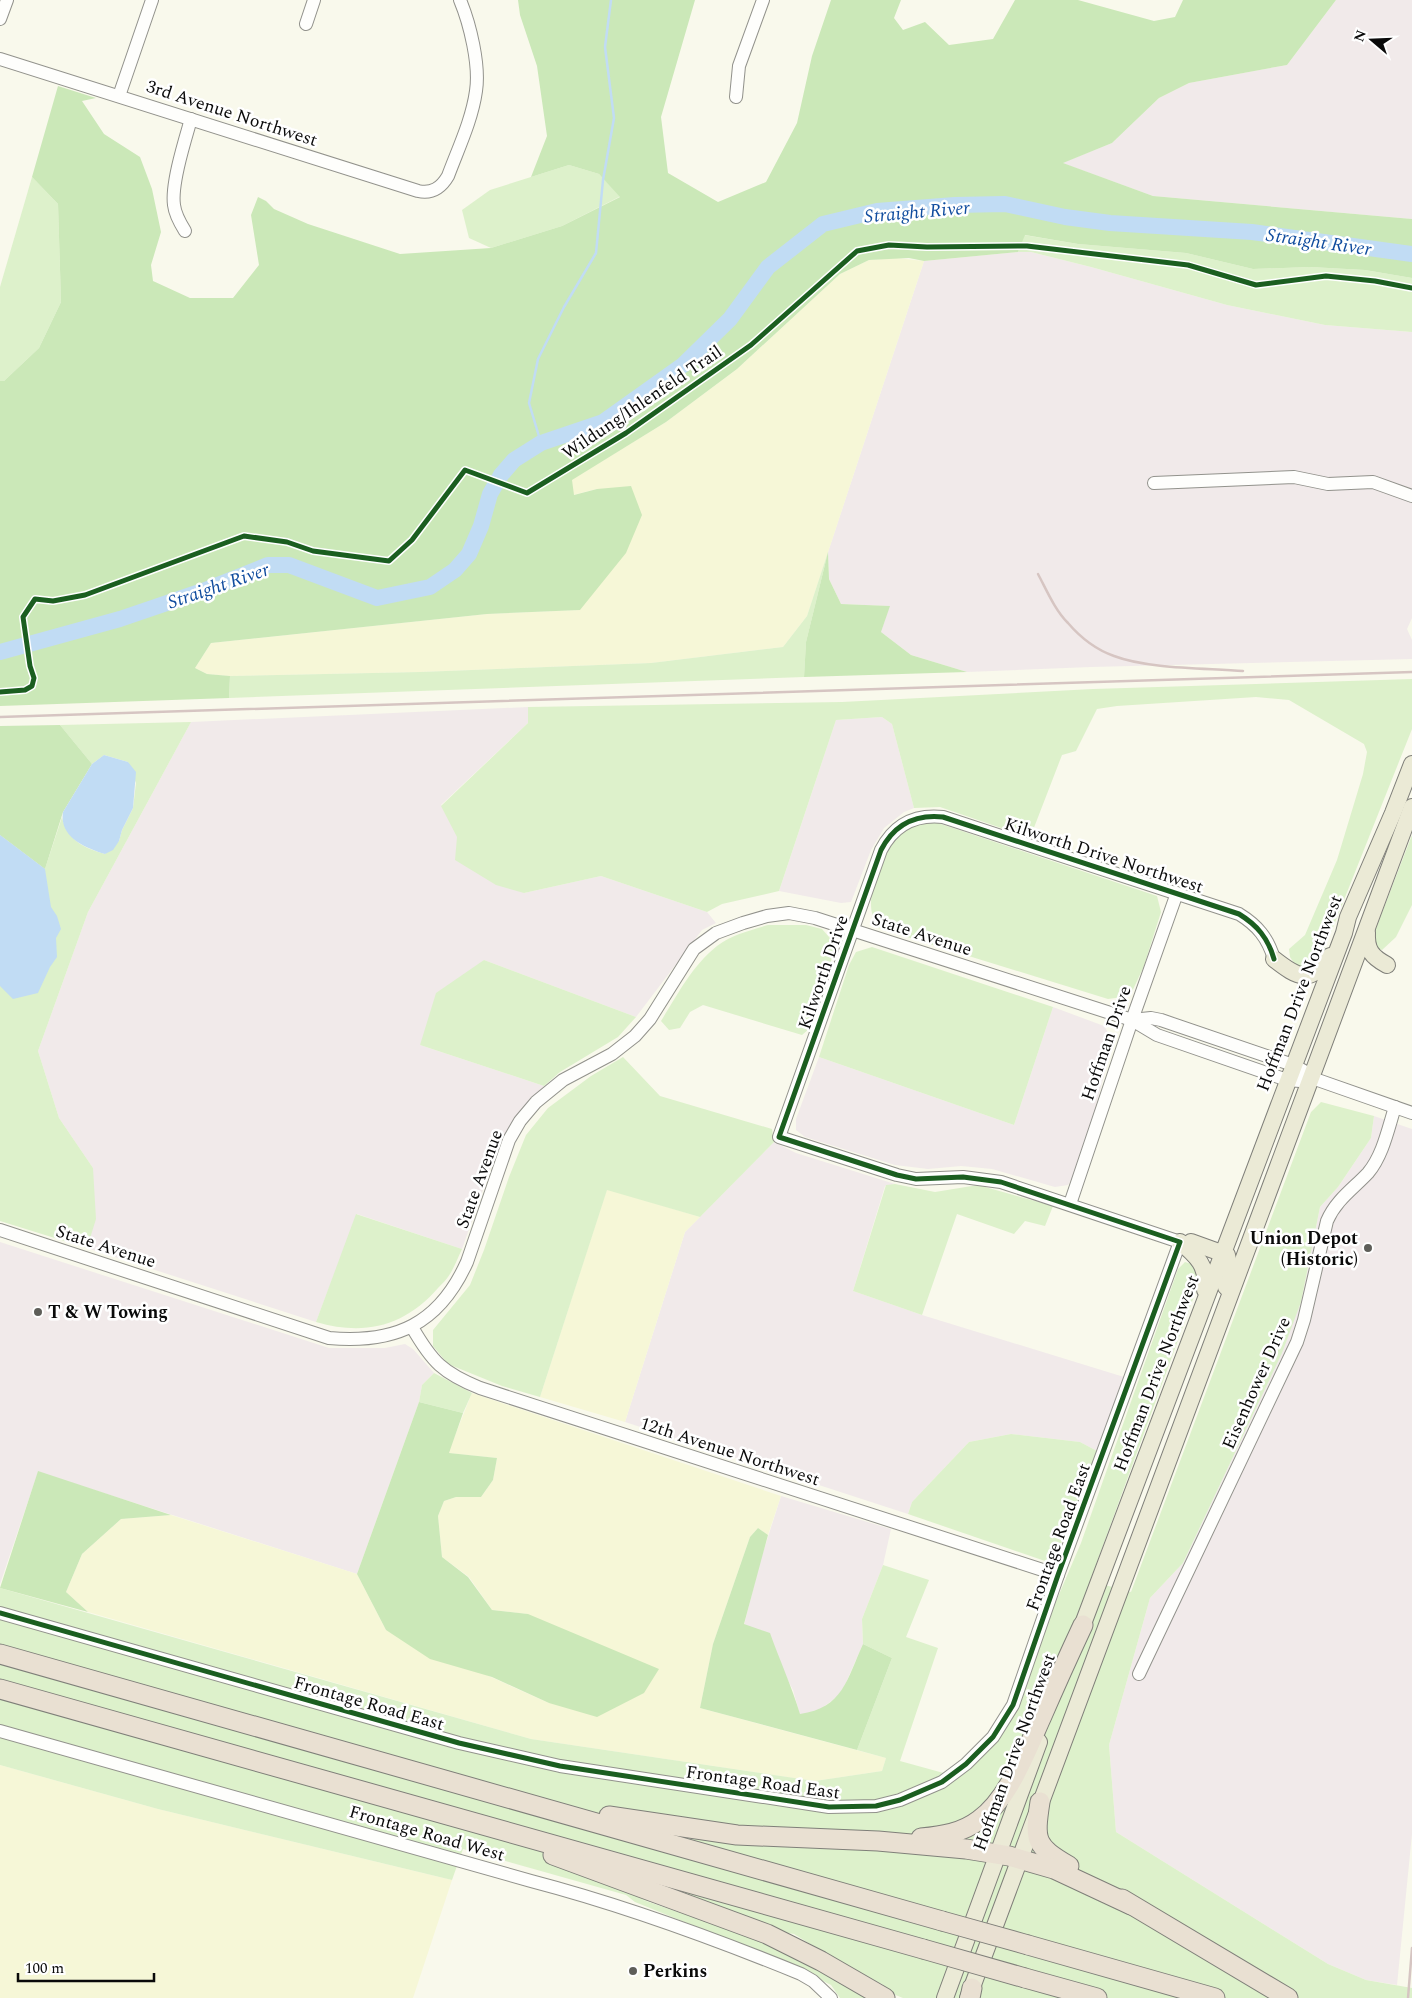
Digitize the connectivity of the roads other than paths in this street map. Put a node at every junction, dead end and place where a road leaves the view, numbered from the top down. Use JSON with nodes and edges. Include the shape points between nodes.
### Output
{"nodes":[{"id":1,"x":7,"y":0,"type":"edge"},
{"id":2,"x":152,"y":0,"type":"edge"},
{"id":3,"x":314,"y":0,"type":"edge"},
{"id":4,"x":460,"y":0,"type":"edge"},
{"id":5,"x":763,"y":0,"type":"edge"},
{"id":6,"x":0,"y":19,"type":"edge"},
{"id":7,"x":306,"y":24,"type":"dead end"},
{"id":8,"x":0,"y":59,"type":"edge"},
{"id":9,"x":119,"y":96,"type":"junction"},
{"id":10,"x":736,"y":97,"type":"dead end"},
{"id":11,"x":190,"y":119,"type":"junction"},
{"id":12,"x":185,"y":231,"type":"dead end"},
{"id":13,"x":1154,"y":483,"type":"dead end"},
{"id":14,"x":1412,"y":496,"type":"edge"},
{"id":15,"x":1412,"y":764,"type":"edge"},
{"id":16,"x":1412,"y":807,"type":"edge"},
{"id":17,"x":904,"y":824,"type":"joint"},
{"id":18,"x":1177,"y":894,"type":"junction"},
{"id":19,"x":1348,"y":917,"type":"junction"},
{"id":20,"x":1368,"y":926,"type":"junction"},
{"id":21,"x":852,"y":930,"type":"junction"},
{"id":22,"x":1274,"y":959,"type":"joint"},
{"id":23,"x":1347,"y":985,"type":"junction"},
{"id":24,"x":1132,"y":1020,"type":"junction"},
{"id":25,"x":1290,"y":1072,"type":"junction"},
{"id":26,"x":1312,"y":1078,"type":"junction"},
{"id":27,"x":1395,"y":1107,"type":"junction"},
{"id":28,"x":1412,"y":1113,"type":"edge"},
{"id":29,"x":1245,"y":1191,"type":"junction"},
{"id":30,"x":1070,"y":1204,"type":"junction"},
{"id":31,"x":0,"y":1230,"type":"edge"},
{"id":32,"x":1186,"y":1242,"type":"junction"},
{"id":33,"x":1222,"y":1252,"type":"junction"},
{"id":34,"x":1204,"y":1301,"type":"junction"},
{"id":35,"x":412,"y":1328,"type":"junction"},
{"id":36,"x":1194,"y":1392,"type":"junction"},
{"id":37,"x":1058,"y":1575,"type":"junction"},
{"id":38,"x":0,"y":1613,"type":"edge"},
{"id":39,"x":1082,"y":1625,"type":"junction"},
{"id":40,"x":0,"y":1654,"type":"edge"},
{"id":41,"x":1140,"y":1674,"type":"dead end"},
{"id":42,"x":0,"y":1689,"type":"edge"},
{"id":43,"x":0,"y":1730,"type":"edge"},
{"id":44,"x":471,"y":1788,"type":"junction"},
{"id":45,"x":1040,"y":1802,"type":"junction"},
{"id":46,"x":447,"y":1815,"type":"junction"},
{"id":47,"x":878,"y":1841,"type":"junction"},
{"id":48,"x":998,"y":1854,"type":"junction"},
{"id":49,"x":1020,"y":1858,"type":"junction"},
{"id":50,"x":1131,"y":1905,"type":"junction"},
{"id":51,"x":1025,"y":1978,"type":"junction"},
{"id":52,"x":970,"y":1995,"type":"edge"},
{"id":53,"x":832,"y":1998,"type":"edge"},
{"id":54,"x":885,"y":1998,"type":"edge"},
{"id":55,"x":945,"y":1998,"type":"edge"},
{"id":56,"x":1073,"y":1998,"type":"edge"},
{"id":57,"x":1097,"y":1998,"type":"edge"},
{"id":58,"x":1215,"y":1998,"type":"edge"},
{"id":59,"x":1288,"y":1998,"type":"edge"}],
"edges":[{"from":1,"to":6,"type":"street"},
{"from":2,"to":9,"type":"street"},
{"from":3,"to":7,"type":"street"},
{"from":4,"to":11,"type":"street","name":"3rd Avenue Northwest","via":[[473,47],[477,80],[472,107],[448,176],[437,189],[418,191]]},
{"from":5,"to":10,"type":"street","via":[[739,66]]},
{"from":8,"to":9,"type":"street","name":"3rd Avenue Northwest"},
{"from":9,"to":11,"type":"street","name":"3rd Avenue Northwest"},
{"from":11,"to":12,"type":"street","via":[[174,204]]},
{"from":13,"to":14,"type":"street","via":[[1294,477],[1328,484],[1373,482]]},
{"from":15,"to":19,"type":"main road","name":"Hoffman Drive Northwest"},
{"from":16,"to":20,"type":"main road"},
{"from":17,"to":18,"type":"street","name":"Kilworth Drive Northwest","via":[[921,817],[943,817]]},
{"from":17,"to":21,"type":"street","name":"Kilworth Drive","via":[[892,832],[881,850]]},
{"from":18,"to":22,"type":"street","name":"Kilworth Drive Northwest","via":[[1247,919],[1266,937]]},
{"from":18,"to":24,"type":"street","name":"Hoffman Drive"},
{"from":19,"to":22,"type":"main road","via":[[1329,957],[1313,975],[1298,976]]},
{"from":19,"to":25,"type":"main road","name":"Hoffman Drive Northwest"},
{"from":20,"to":23,"type":"main road"},
{"from":20,"to":23,"type":"main road","via":[[1368,948],[1387,966],[1376,964],[1362,968]]},
{"from":21,"to":24,"type":"street","name":"State Avenue"},
{"from":21,"to":30,"type":"street","name":"Kilworth Drive","via":[[779,1137],[897,1175],[935,1180],[982,1178]]},
{"from":21,"to":35,"type":"street","name":"State Avenue","via":[[789,913],[743,922],[716,933],[694,949],[636,1036],[612,1054],[563,1080],[536,1102],[520,1121],[509,1140],[459,1280],[447,1299]]},
{"from":23,"to":26,"type":"main road"},
{"from":24,"to":25,"type":"street","name":"State Avenue","via":[[1161,1020]]},
{"from":24,"to":30,"type":"street","name":"Hoffman Drive"},
{"from":25,"to":26,"type":"street","name":"State Avenue","via":[[1304,1071]]},
{"from":25,"to":29,"type":"main road","name":"Hoffman Drive Northwest"},
{"from":26,"to":27,"type":"street","name":"State Avenue"},
{"from":26,"to":36,"type":"main road"},
{"from":27,"to":28,"type":"street","name":"State Avenue"},
{"from":27,"to":41,"type":"street","name":"Eisenhower Drive","via":[[1378,1156],[1330,1215],[1297,1342]]},
{"from":29,"to":32,"type":"main road","via":[[1219,1233],[1201,1243]]},
{"from":29,"to":33,"type":"main road","name":"Hoffman Drive Northwest"},
{"from":30,"to":32,"type":"street"},
{"from":31,"to":35,"type":"street","name":"State Avenue","via":[[329,1338],[363,1339]]},
{"from":32,"to":33,"type":"main road"},
{"from":32,"to":34,"type":"main road","via":[[1203,1266],[1206,1283]]},
{"from":32,"to":37,"type":"street","name":"Frontage Road East"},
{"from":33,"to":34,"type":"main road","name":"Hoffman Drive Northwest"},
{"from":33,"to":36,"type":"main road","via":[[1227,1255],[1230,1270]]},
{"from":34,"to":39,"type":"main road","name":"Hoffman Drive Northwest"},
{"from":35,"to":37,"type":"street","name":"12th Avenue Northwest","via":[[439,1367],[480,1388]]},
{"from":36,"to":45,"type":"main road"},
{"from":37,"to":38,"type":"street","name":"Frontage Road East","via":[[1018,1692],[993,1738],[942,1782],[900,1800],[858,1807],[800,1804],[560,1766],[484,1749]]},
{"from":39,"to":47,"type":"highway","via":[[1023,1757],[993,1808],[980,1820],[950,1834]]},
{"from":39,"to":48,"type":"main road","name":"Hoffman Drive Northwest"},
{"from":40,"to":44,"type":"highway"},
{"from":42,"to":46,"type":"highway"},
{"from":43,"to":53,"type":"street","name":"Frontage Road West","via":[[626,1909],[801,1974]]},
{"from":44,"to":47,"type":"highway","via":[[691,1829],[778,1838]]},
{"from":44,"to":58,"type":"highway","bridge":true},
{"from":45,"to":49,"type":"main road"},
{"from":45,"to":50,"type":"highway","via":[[1037,1837],[1049,1855]]},
{"from":46,"to":51,"type":"highway","bridge":true},
{"from":46,"to":54,"type":"highway","via":[[767,1934]]},
{"from":47,"to":48,"type":"highway"},
{"from":48,"to":49,"type":"highway"},
{"from":48,"to":55,"type":"main road","name":"Hoffman Drive Northwest"},
{"from":49,"to":50,"type":"highway","via":[[1072,1876]]},
{"from":49,"to":52,"type":"main road"},
{"from":50,"to":59,"type":"highway"},
{"from":51,"to":56,"type":"highway"},
{"from":51,"to":57,"type":"highway"}]}
